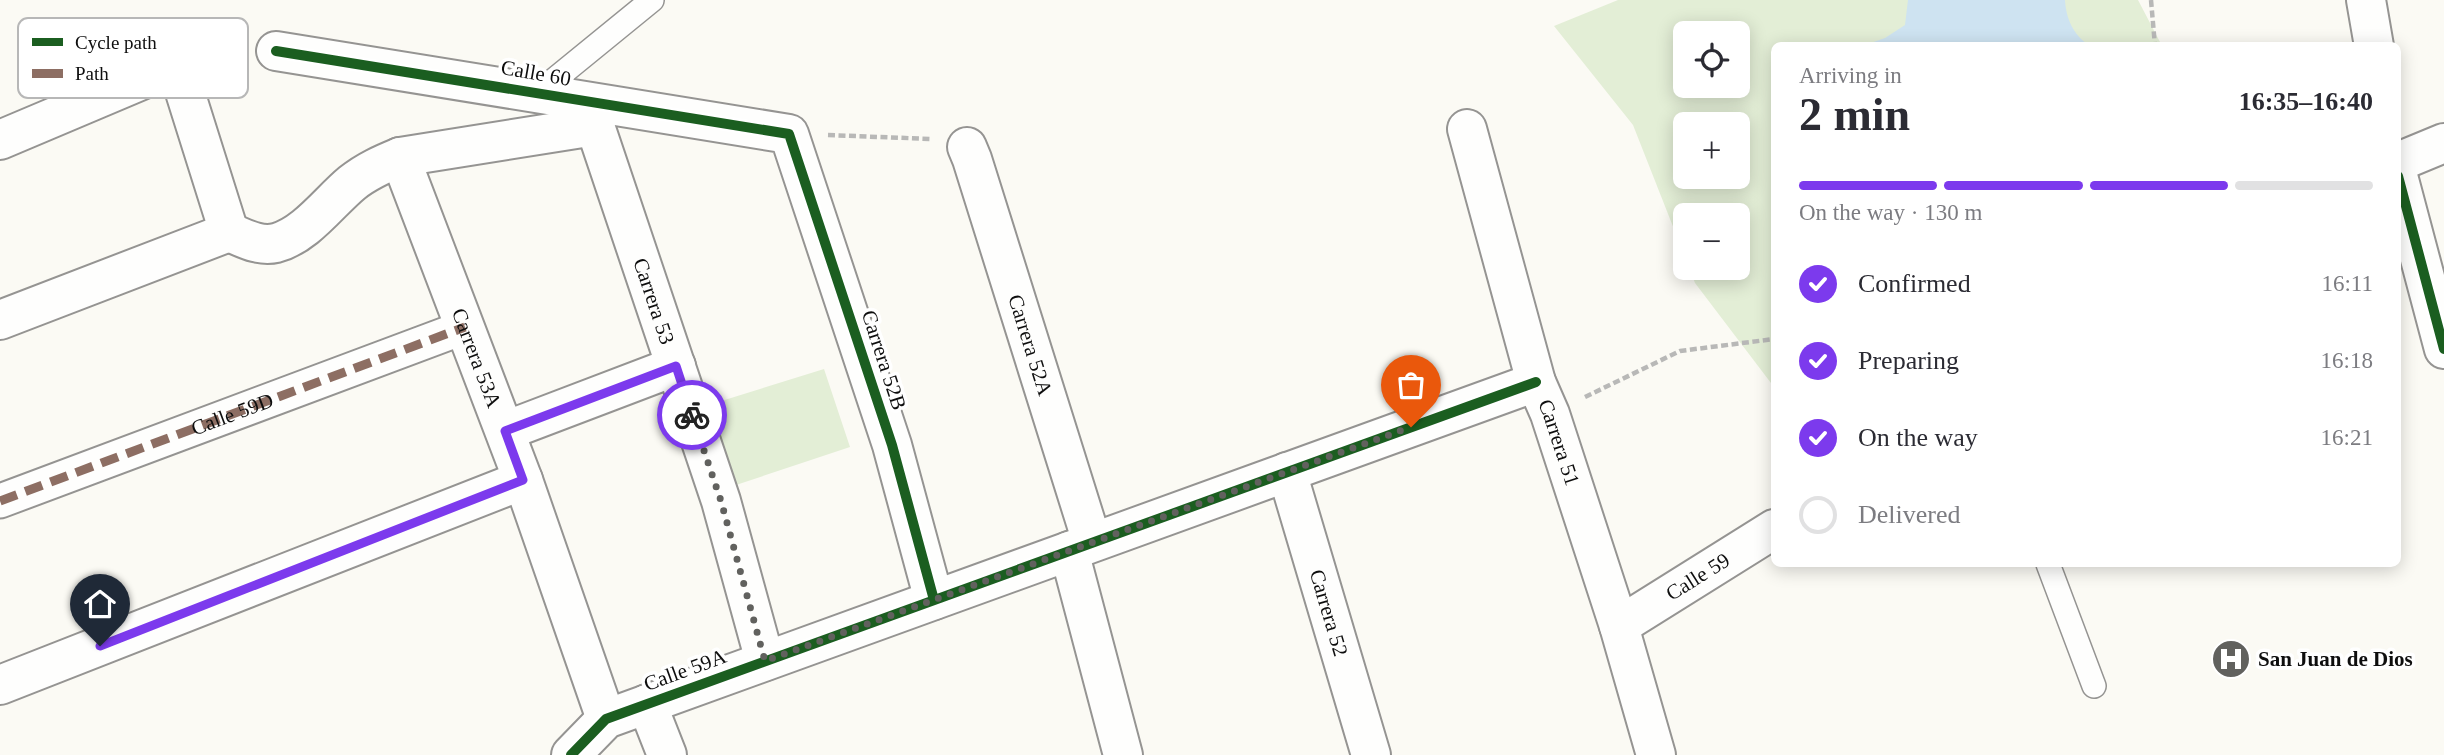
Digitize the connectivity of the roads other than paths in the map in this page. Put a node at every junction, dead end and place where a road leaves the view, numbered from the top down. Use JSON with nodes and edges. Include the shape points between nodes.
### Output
{"nodes":[{"id":1,"x":652,"y":0,"type":"edge"},
{"id":2,"x":2366,"y":0,"type":"edge"},
{"id":3,"x":2373,"y":42,"type":"edge"},
{"id":4,"x":276,"y":51,"type":"dead end"},
{"id":5,"x":538,"y":93,"type":"junction"},
{"id":6,"x":98,"y":98,"type":"edge"},
{"id":7,"x":187,"y":98,"type":"edge"},
{"id":8,"x":591,"y":114,"type":"junction"},
{"id":9,"x":1467,"y":129,"type":"dead end"},
{"id":10,"x":789,"y":134,"type":"joint"},
{"id":11,"x":0,"y":140,"type":"edge"},
{"id":12,"x":2444,"y":143,"type":"edge"},
{"id":13,"x":967,"y":148,"type":"road end"},
{"id":14,"x":400,"y":156,"type":"junction"},
{"id":15,"x":2401,"y":161,"type":"edge"},
{"id":16,"x":2401,"y":187,"type":"edge"},
{"id":17,"x":229,"y":232,"type":"junction"},
{"id":18,"x":0,"y":320,"type":"edge"},
{"id":19,"x":465,"y":327,"type":"junction"},
{"id":20,"x":2444,"y":349,"type":"edge"},
{"id":21,"x":676,"y":366,"type":"junction"},
{"id":22,"x":1543,"y":398,"type":"junction"},
{"id":23,"x":505,"y":431,"type":"junction"},
{"id":24,"x":1287,"y":472,"type":"junction"},
{"id":25,"x":523,"y":480,"type":"junction"},
{"id":26,"x":0,"y":501,"type":"edge"},
{"id":27,"x":1771,"y":530,"type":"edge"},
{"id":28,"x":1081,"y":547,"type":"junction"},
{"id":29,"x":2049,"y":567,"type":"edge"},
{"id":30,"x":934,"y":600,"type":"junction"},
{"id":31,"x":1619,"y":626,"type":"junction"},
{"id":32,"x":765,"y":661,"type":"junction"},
{"id":33,"x":0,"y":685,"type":"edge"},
{"id":34,"x":2094,"y":686,"type":"dead end"},
{"id":35,"x":647,"y":705,"type":"junction"},
{"id":36,"x":606,"y":719,"type":"junction"},
{"id":37,"x":571,"y":755,"type":"edge"},
{"id":38,"x":667,"y":755,"type":"edge"},
{"id":39,"x":1123,"y":755,"type":"edge"},
{"id":40,"x":1371,"y":755,"type":"edge"},
{"id":41,"x":1656,"y":755,"type":"edge"}],
"edges":[{"from":1,"to":5,"type":"lane"},
{"from":2,"to":3,"type":"street"},
{"from":4,"to":5,"type":"street","name":"Calle 60"},
{"from":5,"to":8,"type":"street","name":"Calle 60"},
{"from":6,"to":11,"type":"street"},
{"from":7,"to":17,"type":"street"},
{"from":8,"to":10,"type":"street","name":"Calle 60"},
{"from":8,"to":14,"type":"street"},
{"from":8,"to":21,"type":"street","name":"Carrera 53"},
{"from":9,"to":22,"type":"street","name":"Carrera 51"},
{"from":10,"to":30,"type":"street","name":"Carrera 52B","via":[[892,445]]},
{"from":12,"to":15,"type":"street"},
{"from":13,"to":28,"type":"street","name":"Carrera 52A"},
{"from":14,"to":17,"type":"street","via":[[354,181],[299,232],[276,243],[257,244]]},
{"from":14,"to":19,"type":"street","name":"Carrera 53A"},
{"from":16,"to":20,"type":"street"},
{"from":17,"to":18,"type":"street"},
{"from":19,"to":23,"type":"street","name":"Carrera 53A"},
{"from":19,"to":26,"type":"street","name":"Calle 59D"},
{"from":21,"to":23,"type":"street"},
{"from":21,"to":32,"type":"street","name":"Carrera 53","via":[[721,501]]},
{"from":22,"to":24,"type":"street","name":"Calle 59A"},
{"from":22,"to":31,"type":"street","name":"Carrera 51"},
{"from":23,"to":25,"type":"street","name":"Carrera 53A"},
{"from":24,"to":28,"type":"street","name":"Calle 59A"},
{"from":24,"to":40,"type":"street","name":"Carrera 52"},
{"from":25,"to":33,"type":"street"},
{"from":25,"to":36,"type":"street","name":"Carrera 53A"},
{"from":27,"to":31,"type":"street","name":"Calle 59"},
{"from":28,"to":30,"type":"street","name":"Calle 59A"},
{"from":28,"to":39,"type":"street","name":"Carrera 52A"},
{"from":29,"to":34,"type":"lane"},
{"from":30,"to":32,"type":"street","name":"Calle 59A"},
{"from":31,"to":41,"type":"street","name":"Carrera 51"},
{"from":32,"to":35,"type":"street","name":"Calle 59A"},
{"from":35,"to":36,"type":"street","name":"Calle 59A"},
{"from":35,"to":38,"type":"street"},
{"from":36,"to":37,"type":"street","name":"Calle 59A"}]}
